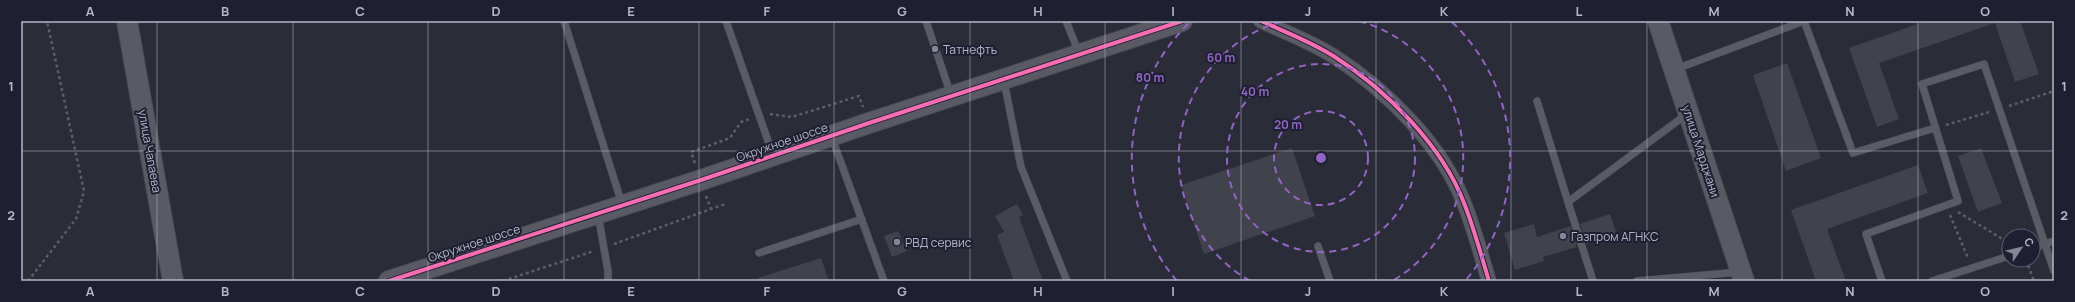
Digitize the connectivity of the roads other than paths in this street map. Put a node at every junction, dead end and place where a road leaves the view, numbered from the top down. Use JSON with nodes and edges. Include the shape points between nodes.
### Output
{"nodes":[{"id":1,"x":127,"y":21,"type":"edge"},
{"id":2,"x":564,"y":21,"type":"edge"},
{"id":3,"x":726,"y":21,"type":"edge"},
{"id":4,"x":926,"y":21,"type":"edge"},
{"id":5,"x":1066,"y":21,"type":"edge"},
{"id":6,"x":1182,"y":21,"type":"edge"},
{"id":7,"x":1261,"y":21,"type":"edge"},
{"id":8,"x":1658,"y":21,"type":"edge"},
{"id":9,"x":1804,"y":21,"type":"edge"},
{"id":10,"x":1080,"y":55,"type":"junction"},
{"id":11,"x":1675,"y":69,"type":"junction"},
{"id":12,"x":1003,"y":78,"type":"junction"},
{"id":13,"x":952,"y":95,"type":"junction"},
{"id":14,"x":1537,"y":101,"type":"dead end"},
{"id":15,"x":1689,"y":113,"type":"junction"},
{"id":16,"x":1936,"y":128,"type":"junction"},
{"id":17,"x":832,"y":136,"type":"junction"},
{"id":18,"x":773,"y":156,"type":"junction"},
{"id":19,"x":1568,"y":202,"type":"junction"},
{"id":20,"x":623,"y":206,"type":"junction"},
{"id":21,"x":597,"y":214,"type":"junction"},
{"id":22,"x":862,"y":219,"type":"junction"},
{"id":23,"x":2054,"y":241,"type":"edge"},
{"id":24,"x":2045,"y":244,"type":"junction"},
{"id":25,"x":2041,"y":245,"type":"edge"},
{"id":26,"x":1318,"y":246,"type":"dead end"},
{"id":27,"x":759,"y":253,"type":"dead end"},
{"id":28,"x":2001,"y":259,"type":"edge"},
{"id":29,"x":2054,"y":271,"type":"edge"},
{"id":30,"x":1742,"y":276,"type":"edge"},
{"id":31,"x":173,"y":281,"type":"edge"},
{"id":32,"x":388,"y":281,"type":"edge"},
{"id":33,"x":608,"y":281,"type":"edge"},
{"id":34,"x":884,"y":281,"type":"edge"},
{"id":35,"x":1067,"y":281,"type":"edge"},
{"id":36,"x":1330,"y":281,"type":"edge"},
{"id":37,"x":1489,"y":281,"type":"edge"},
{"id":38,"x":1593,"y":281,"type":"edge"},
{"id":39,"x":1637,"y":281,"type":"edge"},
{"id":40,"x":1882,"y":281,"type":"edge"},
{"id":41,"x":1932,"y":281,"type":"edge"}],
"edges":[{"from":1,"to":31,"type":"street","name":"улица Чапаева"},
{"from":2,"to":20,"type":"lane"},
{"from":3,"to":18,"type":"lane"},
{"from":4,"to":13,"type":"lane"},
{"from":5,"to":10,"type":"lane"},
{"from":6,"to":10,"type":"street","name":"Окружное шоссе"},
{"from":7,"to":37,"type":"street","via":[[1334,56],[1379,89],[1413,122],[1442,161],[1464,202]]},
{"from":8,"to":11,"type":"street","name":"улица Марджани"},
{"from":9,"to":11,"type":"lane"},
{"from":9,"to":16,"type":"lane","via":[[1853,153]]},
{"from":10,"to":12,"type":"street","name":"Окружное шоссе"},
{"from":11,"to":15,"type":"street","name":"улица Марджани"},
{"from":12,"to":13,"type":"street","name":"Окружное шоссе"},
{"from":12,"to":35,"type":"lane","via":[[1022,167]]},
{"from":13,"to":17,"type":"street","name":"Окружное шоссе"},
{"from":14,"to":19,"type":"lane"},
{"from":15,"to":19,"type":"lane"},
{"from":15,"to":30,"type":"street","name":"улица Марджани"},
{"from":16,"to":24,"type":"lane","via":[[1922,84],[1984,64]]},
{"from":16,"to":40,"type":"lane","via":[[1958,201],[1866,234]]},
{"from":17,"to":18,"type":"street","name":"Окружное шоссе"},
{"from":17,"to":22,"type":"lane"},
{"from":18,"to":20,"type":"street","name":"Окружное шоссе"},
{"from":19,"to":38,"type":"lane"},
{"from":20,"to":21,"type":"street","name":"Окружное шоссе"},
{"from":21,"to":32,"type":"street","name":"Окружное шоссе"},
{"from":21,"to":33,"type":"lane"},
{"from":22,"to":27,"type":"lane"},
{"from":22,"to":34,"type":"lane"},
{"from":23,"to":24,"type":"lane"},
{"from":24,"to":25,"type":"lane"},
{"from":24,"to":29,"type":"lane"},
{"from":26,"to":36,"type":"lane"},
{"from":28,"to":41,"type":"lane"},
{"from":30,"to":39,"type":"lane"}]}
